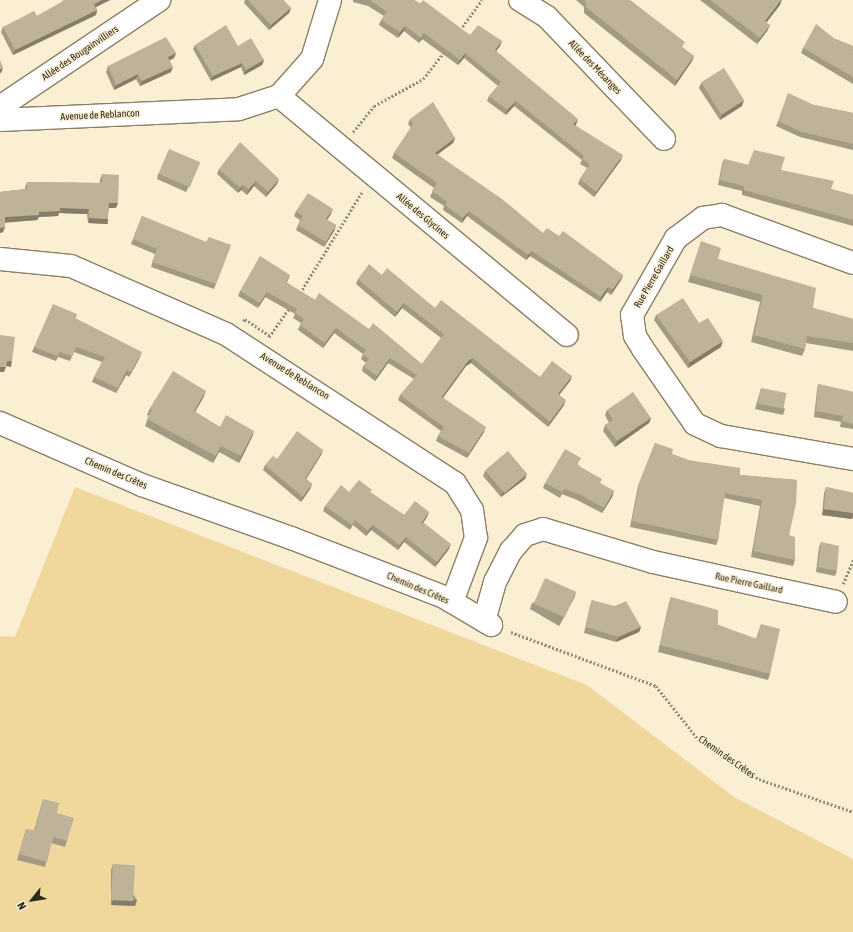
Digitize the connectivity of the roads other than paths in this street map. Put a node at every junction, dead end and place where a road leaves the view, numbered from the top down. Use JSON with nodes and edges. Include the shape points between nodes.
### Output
{"nodes":[{"id":1,"x":159,"y":0,"type":"edge"},
{"id":2,"x":330,"y":0,"type":"edge"},
{"id":3,"x":520,"y":0,"type":"edge"},
{"id":4,"x":279,"y":96,"type":"junction"},
{"id":5,"x":0,"y":107,"type":"edge"},
{"id":6,"x":0,"y":120,"type":"edge"},
{"id":7,"x":664,"y":140,"type":"dead end"},
{"id":8,"x":0,"y":259,"type":"edge"},
{"id":9,"x":853,"y":263,"type":"edge"},
{"id":10,"x":567,"y":335,"type":"dead end"},
{"id":11,"x":0,"y":423,"type":"edge"},
{"id":12,"x":853,"y":459,"type":"edge"},
{"id":13,"x":452,"y":602,"type":"junction"},
{"id":14,"x":836,"y":602,"type":"road end"},
{"id":15,"x":488,"y":623,"type":"joint"}],
"edges":[{"from":1,"to":5,"type":"street","name":"Allée des Bougainvilliers"},
{"from":2,"to":4,"type":"street","via":[[312,59]]},
{"from":3,"to":7,"type":"street","name":"Allée des Mésanges","via":[[547,17]]},
{"from":4,"to":6,"type":"street","name":"Avenue de Reblancon","via":[[239,109]]},
{"from":4,"to":10,"type":"street","name":"Allée des Glycines"},
{"from":8,"to":13,"type":"street","name":"Avenue de Reblancon","via":[[72,266],[226,334],[455,483],[472,510],[476,538]]},
{"from":9,"to":12,"type":"street","name":"Rue Pierre Gaillard","via":[[722,215],[703,218],[676,238],[632,315],[635,336],[696,424],[721,436]]},
{"from":11,"to":13,"type":"street","name":"Chemin des Crêtes","via":[[142,486],[291,538]]},
{"from":13,"to":15,"type":"street","name":"Chemin des Crêtes"},
{"from":14,"to":15,"type":"street","name":"Rue Pierre Gaillard","via":[[653,562],[543,529],[525,535],[511,551],[495,582]]}]}
